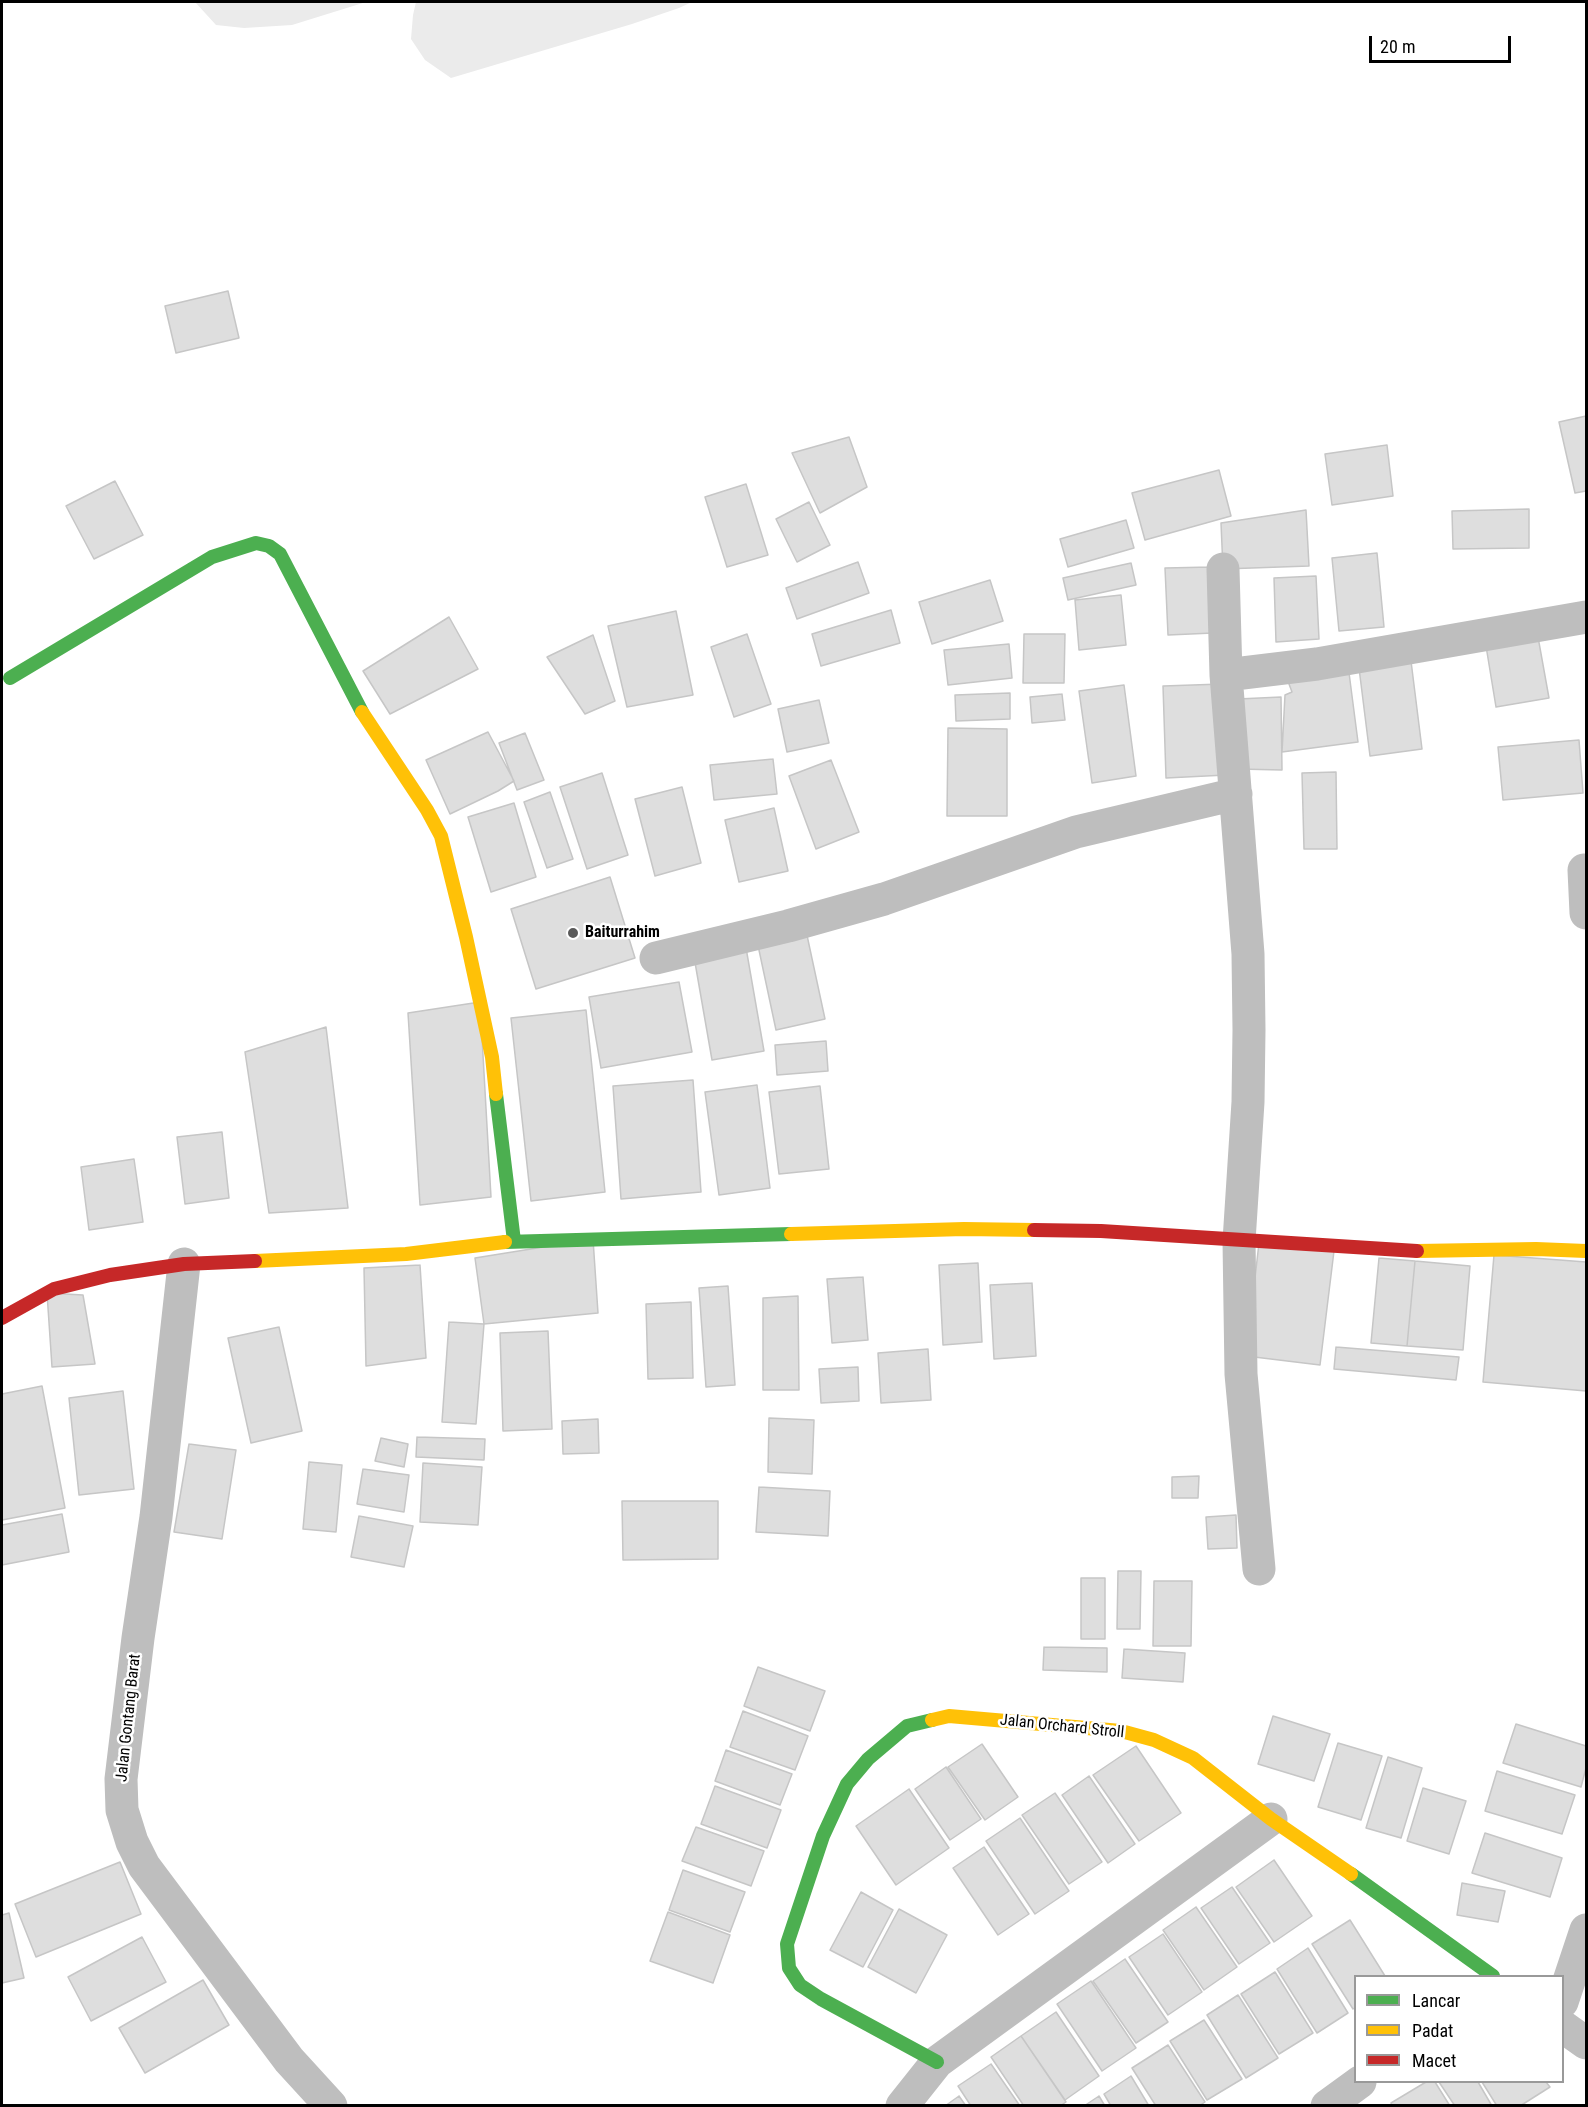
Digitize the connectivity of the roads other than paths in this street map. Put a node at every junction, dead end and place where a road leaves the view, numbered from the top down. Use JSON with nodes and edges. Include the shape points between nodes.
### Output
{"nodes":[{"id":1,"x":1223,"y":569,"type":"dead end"},
{"id":2,"x":1587,"y":617,"type":"edge"},
{"id":3,"x":1226,"y":675,"type":"junction"},
{"id":4,"x":10,"y":678,"type":"dead end"},
{"id":5,"x":1236,"y":794,"type":"junction"},
{"id":6,"x":1584,"y":870,"type":"dead end"},
{"id":7,"x":1587,"y":913,"type":"edge"},
{"id":8,"x":656,"y":958,"type":"dead end"},
{"id":9,"x":514,"y":1241,"type":"junction"},
{"id":10,"x":1239,"y":1241,"type":"junction"},
{"id":11,"x":1587,"y":1251,"type":"edge"},
{"id":12,"x":184,"y":1264,"type":"junction"},
{"id":13,"x":2,"y":1318,"type":"edge"},
{"id":14,"x":1259,"y":1569,"type":"dead end"},
{"id":15,"x":1271,"y":1819,"type":"junction"},
{"id":16,"x":1587,"y":1930,"type":"edge"},
{"id":17,"x":1490,"y":1975,"type":"edge"},
{"id":18,"x":1564,"y":1999,"type":"edge"},
{"id":19,"x":1564,"y":2027,"type":"edge"},
{"id":20,"x":1587,"y":2043,"type":"edge"},
{"id":21,"x":937,"y":2062,"type":"junction"},
{"id":22,"x":1358,"y":2083,"type":"edge"},
{"id":23,"x":331,"y":2106,"type":"edge"},
{"id":24,"x":902,"y":2106,"type":"edge"},
{"id":25,"x":1327,"y":2106,"type":"edge"}],
"edges":[{"from":1,"to":3,"type":"street"},
{"from":2,"to":3,"type":"street","via":[[1317,664]]},
{"from":3,"to":5,"type":"street"},
{"from":4,"to":9,"type":"street","via":[[212,557],[256,543],[269,546],[280,555],[356,704],[441,836],[492,1057]]},
{"from":5,"to":8,"type":"street","via":[[1076,832],[884,899]]},
{"from":5,"to":10,"type":"street","via":[[1248,954],[1249,1030]]},
{"from":6,"to":7,"type":"street"},
{"from":9,"to":10,"type":"street","via":[[964,1229]]},
{"from":9,"to":12,"type":"street","via":[[406,1254]]},
{"from":10,"to":11,"type":"street","via":[[1402,1251]]},
{"from":10,"to":14,"type":"street","via":[[1241,1374]]},
{"from":12,"to":13,"type":"street","via":[[110,1275],[54,1289]]},
{"from":12,"to":23,"type":"street","name":"Jalan Gontang Barat","via":[[121,1779],[122,1810],[144,1866],[289,2060]]},
{"from":15,"to":17,"type":"street","name":"Jalan Orchard Stroll"},
{"from":15,"to":21,"type":"street"},
{"from":15,"to":21,"type":"street","name":"Jalan Orchard Stroll","via":[[1193,1758],[1154,1740],[1121,1731],[949,1716],[907,1726],[868,1759],[847,1784],[823,1836],[787,1944],[789,1968],[800,1985],[821,1999]]},
{"from":16,"to":18,"type":"street"},
{"from":19,"to":20,"type":"street"},
{"from":21,"to":24,"type":"street"},
{"from":22,"to":25,"type":"street"}]}
